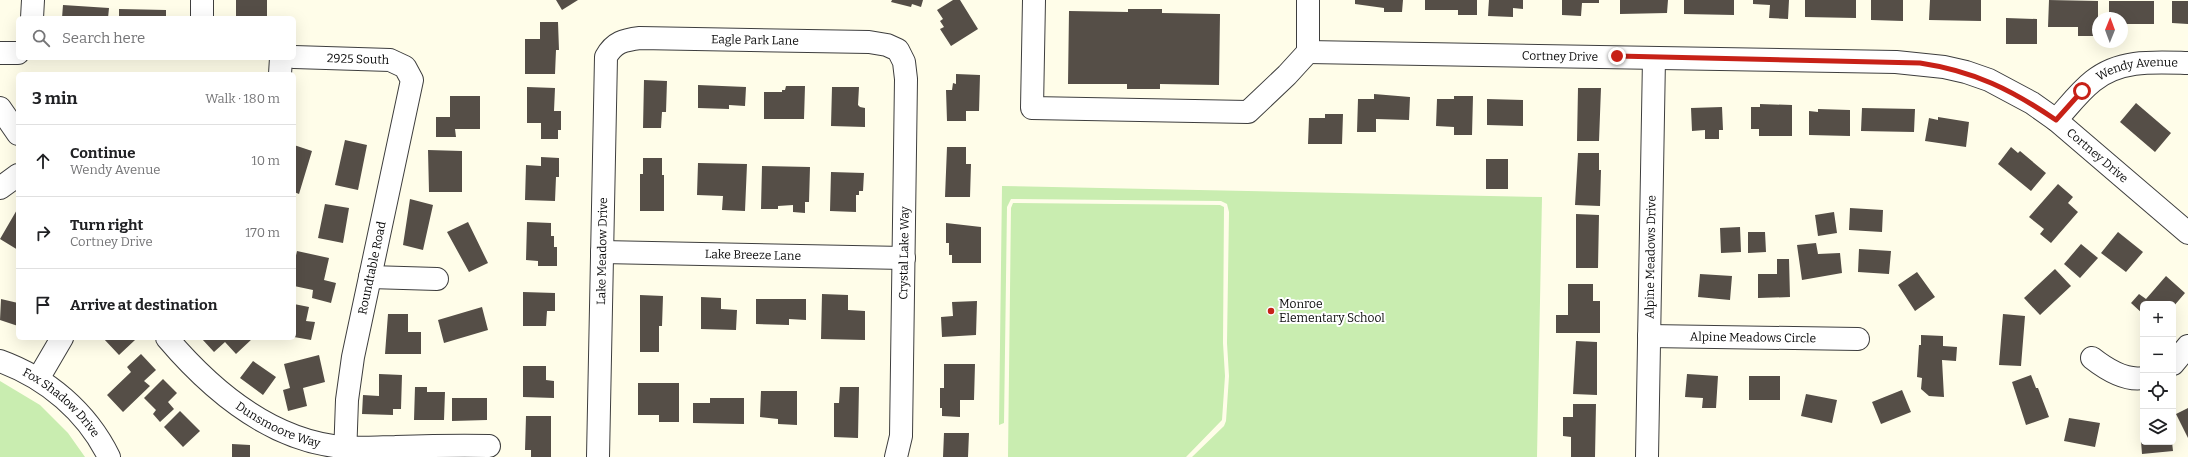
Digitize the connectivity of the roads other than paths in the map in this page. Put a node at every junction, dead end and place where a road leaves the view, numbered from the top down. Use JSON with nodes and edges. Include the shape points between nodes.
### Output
{"nodes":[{"id":1,"x":33,"y":0,"type":"edge"},
{"id":2,"x":202,"y":0,"type":"edge"},
{"id":3,"x":1034,"y":0,"type":"edge"},
{"id":4,"x":1308,"y":0,"type":"edge"},
{"id":5,"x":32,"y":16,"type":"edge"},
{"id":6,"x":202,"y":16,"type":"edge"},
{"id":7,"x":612,"y":47,"type":"joint"},
{"id":8,"x":898,"y":50,"type":"joint"},
{"id":9,"x":1308,"y":52,"type":"junction"},
{"id":10,"x":0,"y":53,"type":"edge"},
{"id":11,"x":16,"y":53,"type":"edge"},
{"id":12,"x":296,"y":58,"type":"edge"},
{"id":13,"x":1654,"y":58,"type":"junction"},
{"id":14,"x":281,"y":60,"type":"edge"},
{"id":15,"x":2188,"y":63,"type":"edge"},
{"id":16,"x":280,"y":72,"type":"edge"},
{"id":17,"x":412,"y":80,"type":"joint"},
{"id":18,"x":0,"y":108,"type":"edge"},
{"id":19,"x":2056,"y":120,"type":"junction"},
{"id":20,"x":16,"y":131,"type":"edge"},
{"id":21,"x":16,"y":176,"type":"edge"},
{"id":22,"x":0,"y":188,"type":"edge"},
{"id":23,"x":2188,"y":233,"type":"edge"},
{"id":24,"x":602,"y":252,"type":"junction"},
{"id":25,"x":904,"y":258,"type":"junction"},
{"id":26,"x":370,"y":277,"type":"junction"},
{"id":27,"x":436,"y":279,"type":"dead end"},
{"id":28,"x":1649,"y":336,"type":"junction"},
{"id":29,"x":1858,"y":339,"type":"dead end"},
{"id":30,"x":61,"y":340,"type":"edge"},
{"id":31,"x":169,"y":340,"type":"edge"},
{"id":32,"x":2188,"y":346,"type":"edge"},
{"id":33,"x":2092,"y":358,"type":"dead end"},
{"id":34,"x":2176,"y":360,"type":"edge"},
{"id":35,"x":0,"y":361,"type":"edge"},
{"id":36,"x":2140,"y":378,"type":"edge"},
{"id":37,"x":38,"y":379,"type":"junction"},
{"id":38,"x":489,"y":446,"type":"dead end"},
{"id":39,"x":345,"y":452,"type":"edge"},
{"id":40,"x":109,"y":457,"type":"edge"},
{"id":41,"x":598,"y":457,"type":"edge"},
{"id":42,"x":896,"y":457,"type":"edge"},
{"id":43,"x":1647,"y":457,"type":"edge"}],
"edges":[{"from":1,"to":5,"type":"street"},
{"from":2,"to":6,"type":"street"},
{"from":3,"to":9,"type":"street","via":[[1032,108],[1248,112],[1287,76]]},
{"from":4,"to":9,"type":"street"},
{"from":7,"to":8,"type":"street","name":"Eagle Park Lane","via":[[624,40],[640,38],[869,42]]},
{"from":7,"to":24,"type":"street","name":"Lake Meadow Drive","via":[[606,57],[605,74]]},
{"from":8,"to":25,"type":"street","name":"Crystal Lake Way","via":[[904,62],[906,78]]},
{"from":9,"to":13,"type":"street","name":"Cortney Drive"},
{"from":10,"to":11,"type":"street"},
{"from":12,"to":17,"type":"street","name":"2925 South","via":[[390,60],[405,66]]},
{"from":13,"to":19,"type":"street","name":"Cortney Drive","via":[[1896,62],[1944,67],[1989,80],[2032,103]]},
{"from":13,"to":28,"type":"street","name":"Alpine Meadows Drive"},
{"from":14,"to":16,"type":"street"},
{"from":15,"to":19,"type":"street","name":"Wendy Avenue","via":[[2142,63],[2115,68],[2092,82]]},
{"from":17,"to":26,"type":"street","name":"Roundtable Road"},
{"from":18,"to":20,"type":"street"},
{"from":19,"to":23,"type":"street","name":"Cortney Drive"},
{"from":21,"to":22,"type":"street"},
{"from":24,"to":25,"type":"street","name":"Lake Breeze Lane"},
{"from":24,"to":41,"type":"street","name":"Lake Meadow Drive"},
{"from":25,"to":42,"type":"street","name":"Crystal Lake Way","via":[[901,436]]},
{"from":26,"to":27,"type":"street"},
{"from":26,"to":39,"type":"street","name":"Roundtable Road","via":[[350,376]]},
{"from":28,"to":29,"type":"street","name":"Alpine Meadows Circle"},
{"from":28,"to":43,"type":"street","name":"Alpine Meadows Drive"},
{"from":30,"to":37,"type":"street"},
{"from":31,"to":39,"type":"street","name":"Dunsmoore Way","via":[[209,382],[245,411],[295,437]]},
{"from":32,"to":34,"type":"street"},
{"from":33,"to":36,"type":"street","via":[[2115,373]]},
{"from":35,"to":37,"type":"street","name":"Fox Shadow Drive"},
{"from":37,"to":40,"type":"street","name":"Fox Shadow Drive","via":[[63,398],[87,422]]},
{"from":38,"to":39,"type":"street","name":"Dunsmoore Way"}]}
